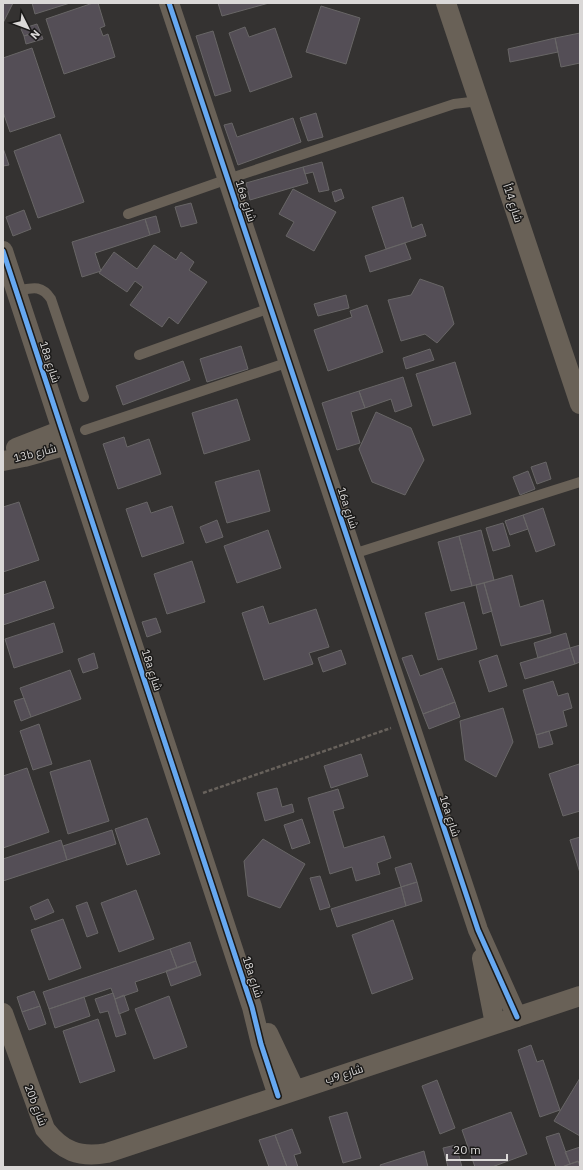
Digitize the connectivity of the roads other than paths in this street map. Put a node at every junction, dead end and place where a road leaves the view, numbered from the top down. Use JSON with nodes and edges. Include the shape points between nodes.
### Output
{"nodes":[{"id":1,"x":169,"y":3,"type":"edge"},
{"id":2,"x":446,"y":3,"type":"edge"},
{"id":3,"x":479,"y":101,"type":"junction"},
{"id":4,"x":228,"y":179,"type":"junction"},
{"id":5,"x":128,"y":214,"type":"dead end"},
{"id":6,"x":3,"y":251,"type":"edge"},
{"id":7,"x":16,"y":291,"type":"junction"},
{"id":8,"x":270,"y":308,"type":"junction"},
{"id":9,"x":140,"y":355,"type":"dead end"},
{"id":10,"x":289,"y":362,"type":"junction"},
{"id":11,"x":84,"y":397,"type":"dead end"},
{"id":12,"x":580,"y":404,"type":"edge"},
{"id":13,"x":85,"y":430,"type":"dead end"},
{"id":14,"x":64,"y":437,"type":"junction"},
{"id":15,"x":3,"y":454,"type":"edge"},
{"id":16,"x":3,"y":461,"type":"edge"},
{"id":17,"x":580,"y":482,"type":"edge"},
{"id":18,"x":353,"y":554,"type":"junction"},
{"id":19,"x":478,"y":930,"type":"junction"},
{"id":20,"x":580,"y":996,"type":"edge"},
{"id":21,"x":3,"y":1013,"type":"edge"},
{"id":22,"x":516,"y":1017,"type":"junction"},
{"id":23,"x":495,"y":1024,"type":"junction"},
{"id":24,"x":287,"y":1093,"type":"junction"},
{"id":25,"x":107,"y":1153,"type":"joint"}],
"edges":[{"from":1,"to":4,"type":"street","name":"16a شارع"},
{"from":2,"to":3,"type":"street","name":"شارع 14أ"},
{"from":3,"to":4,"type":"lane","via":[[454,104]]},
{"from":3,"to":12,"type":"street","name":"شارع 14أ"},
{"from":4,"to":5,"type":"lane"},
{"from":4,"to":8,"type":"street","name":"16a شارع"},
{"from":6,"to":7,"type":"street","name":"18a شارع"},
{"from":7,"to":11,"type":"lane","via":[[37,288],[43,290],[51,299]]},
{"from":7,"to":14,"type":"street","name":"18a شارع"},
{"from":8,"to":9,"type":"lane"},
{"from":8,"to":10,"type":"street","name":"16a شارع"},
{"from":10,"to":13,"type":"lane"},
{"from":10,"to":18,"type":"street","name":"16a شارع"},
{"from":14,"to":15,"type":"street","name":"13b شارع"},
{"from":14,"to":16,"type":"street","name":"13b شارع","via":[[24,457]]},
{"from":14,"to":24,"type":"street","name":"18a شارع","via":[[252,1007],[272,1040]]},
{"from":17,"to":18,"type":"lane"},
{"from":18,"to":19,"type":"street","name":"16a شارع"},
{"from":19,"to":22,"type":"street","name":"16a شارع"},
{"from":19,"to":23,"type":"street","name":"16a شارع"},
{"from":20,"to":22,"type":"street","name":"شارع 9ب"},
{"from":21,"to":25,"type":"street","name":"20b شارع","via":[[45,1129],[61,1146],[72,1152],[83,1155]]},
{"from":22,"to":23,"type":"street","name":"شارع 9ب"},
{"from":23,"to":24,"type":"street","name":"شارع 9ب"},
{"from":24,"to":25,"type":"street","name":"شارع 9ب"}]}
